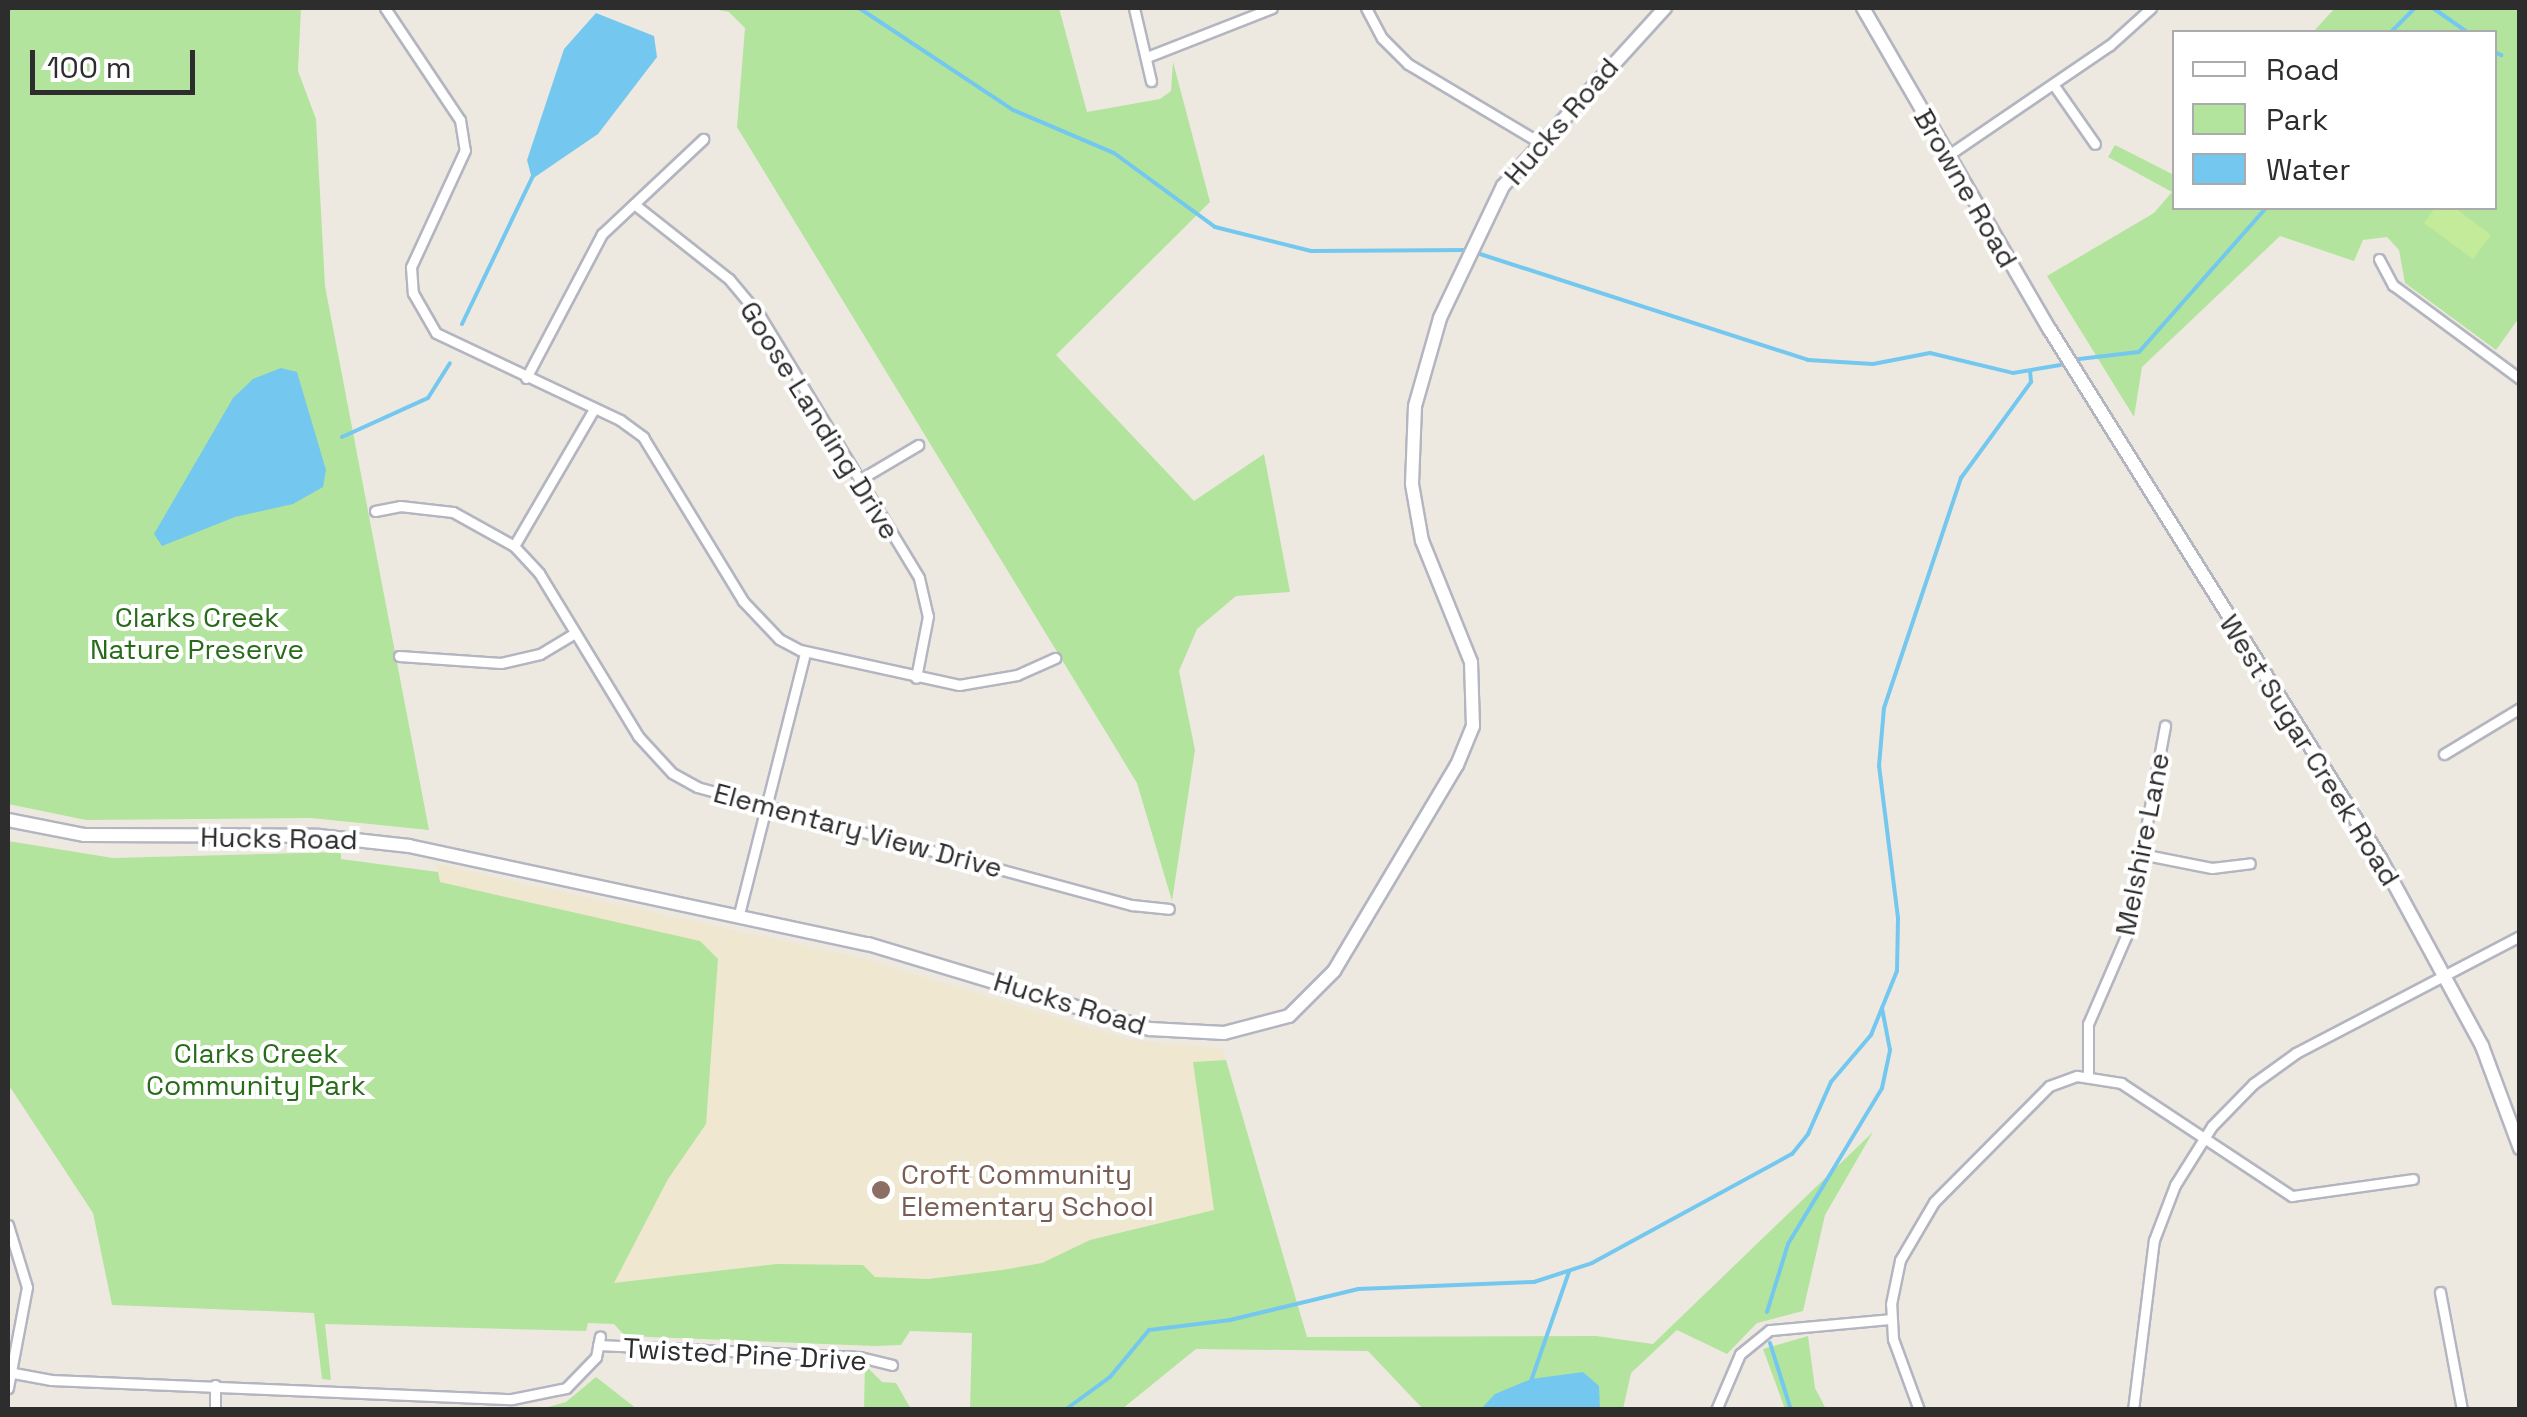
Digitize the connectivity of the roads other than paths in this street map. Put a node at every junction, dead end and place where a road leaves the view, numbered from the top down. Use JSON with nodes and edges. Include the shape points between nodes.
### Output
{"nodes":[{"id":1,"x":386,"y":8,"type":"edge"},
{"id":2,"x":1134,"y":8,"type":"edge"},
{"id":3,"x":1272,"y":8,"type":"edge"},
{"id":4,"x":1366,"y":8,"type":"edge"},
{"id":5,"x":1665,"y":8,"type":"edge"},
{"id":6,"x":1863,"y":8,"type":"edge"},
{"id":7,"x":2150,"y":8,"type":"edge"},
{"id":8,"x":1148,"y":57,"type":"junction"},
{"id":9,"x":1151,"y":81,"type":"dead end"},
{"id":10,"x":2053,"y":84,"type":"junction"},
{"id":11,"x":703,"y":139,"type":"dead end"},
{"id":12,"x":1537,"y":141,"type":"junction"},
{"id":13,"x":2095,"y":144,"type":"dead end"},
{"id":14,"x":1946,"y":156,"type":"junction"},
{"id":15,"x":634,"y":204,"type":"junction"},
{"id":16,"x":2378,"y":259,"type":"dead end"},
{"id":17,"x":2072,"y":366,"type":"joint"},
{"id":18,"x":526,"y":378,"type":"junction"},
{"id":19,"x":2520,"y":379,"type":"edge"},
{"id":20,"x":594,"y":409,"type":"junction"},
{"id":21,"x":918,"y":445,"type":"dead end"},
{"id":22,"x":859,"y":480,"type":"junction"},
{"id":23,"x":375,"y":511,"type":"dead end"},
{"id":24,"x":514,"y":546,"type":"junction"},
{"id":25,"x":575,"y":632,"type":"junction"},
{"id":26,"x":805,"y":653,"type":"junction"},
{"id":27,"x":399,"y":656,"type":"dead end"},
{"id":28,"x":1055,"y":658,"type":"dead end"},
{"id":29,"x":916,"y":678,"type":"junction"},
{"id":30,"x":2520,"y":708,"type":"edge"},
{"id":31,"x":2165,"y":726,"type":"dead end"},
{"id":32,"x":2444,"y":754,"type":"dead end"},
{"id":33,"x":761,"y":806,"type":"junction"},
{"id":34,"x":8,"y":820,"type":"edge"},
{"id":35,"x":2141,"y":854,"type":"junction"},
{"id":36,"x":2250,"y":863,"type":"dead end"},
{"id":37,"x":1169,"y":909,"type":"dead end"},
{"id":38,"x":739,"y":914,"type":"junction"},
{"id":39,"x":2520,"y":936,"type":"edge"},
{"id":40,"x":2444,"y":975,"type":"junction"},
{"id":41,"x":2088,"y":1075,"type":"junction"},
{"id":42,"x":2202,"y":1139,"type":"junction"},
{"id":43,"x":2520,"y":1148,"type":"edge"},
{"id":44,"x":2412,"y":1179,"type":"dead end"},
{"id":45,"x":8,"y":1225,"type":"edge"},
{"id":46,"x":2440,"y":1292,"type":"dead end"},
{"id":47,"x":1891,"y":1319,"type":"junction"},
{"id":48,"x":892,"y":1366,"type":"dead end"},
{"id":49,"x":10,"y":1372,"type":"edge"},
{"id":50,"x":215,"y":1384,"type":"junction"},
{"id":51,"x":8,"y":1388,"type":"edge"},
{"id":52,"x":214,"y":1410,"type":"edge"},
{"id":53,"x":1716,"y":1410,"type":"edge"},
{"id":54,"x":1920,"y":1410,"type":"edge"},
{"id":55,"x":2133,"y":1410,"type":"edge"},
{"id":56,"x":2462,"y":1410,"type":"edge"}],
"edges":[{"from":1,"to":18,"type":"street","via":[[398,35],[447,92],[465,150],[418,242],[413,294],[436,332]]},
{"from":2,"to":8,"type":"street"},
{"from":3,"to":8,"type":"street"},
{"from":4,"to":12,"type":"street","via":[[1382,38],[1408,64]]},
{"from":5,"to":12,"type":"main road","name":"Hucks Road"},
{"from":6,"to":14,"type":"main road","name":"Browne Road"},
{"from":7,"to":10,"type":"street"},
{"from":8,"to":9,"type":"street"},
{"from":10,"to":13,"type":"street"},
{"from":10,"to":14,"type":"street"},
{"from":11,"to":15,"type":"street"},
{"from":12,"to":38,"type":"main road","name":"Hucks Road","via":[[1462,260],[1423,368],[1411,470],[1422,541],[1471,662],[1475,716],[1457,765],[1334,970],[1305,1005],[1253,1029],[1150,1029],[924,958]]},
{"from":14,"to":17,"type":"main road","name":"Browne Road"},
{"from":15,"to":18,"type":"street","via":[[581,265]]},
{"from":15,"to":22,"type":"street","name":"Goose Landing Drive","via":[[729,279],[760,316]]},
{"from":16,"to":19,"type":"street","via":[[2392,285]]},
{"from":17,"to":40,"type":"main road","name":"West Sugar Creek Road","via":[[2380,858]]},
{"from":18,"to":20,"type":"street"},
{"from":20,"to":24,"type":"street"},
{"from":20,"to":26,"type":"street","via":[[643,437],[743,601],[779,639]]},
{"from":21,"to":22,"type":"street"},
{"from":22,"to":29,"type":"street","name":"Goose Landing Drive","via":[[926,600]]},
{"from":23,"to":24,"type":"street","name":"Elementary View Drive","via":[[400,506],[453,512]]},
{"from":24,"to":25,"type":"street","name":"Elementary View Drive"},
{"from":25,"to":27,"type":"street","via":[[540,654],[501,663]]},
{"from":25,"to":33,"type":"street","name":"Elementary View Drive","via":[[638,736],[672,773]]},
{"from":26,"to":29,"type":"street"},
{"from":26,"to":33,"type":"street"},
{"from":28,"to":29,"type":"street","via":[[991,682]]},
{"from":30,"to":32,"type":"street"},
{"from":31,"to":35,"type":"street","name":"Melshire Lane"},
{"from":33,"to":37,"type":"street","name":"Elementary View Drive","via":[[1132,905]]},
{"from":33,"to":38,"type":"street"},
{"from":34,"to":38,"type":"main road","name":"Hucks Road","via":[[84,835],[368,840]]},
{"from":35,"to":36,"type":"street","via":[[2212,868]]},
{"from":35,"to":41,"type":"street","name":"Melshire Lane","via":[[2122,950],[2088,1024]]},
{"from":39,"to":40,"type":"street"},
{"from":40,"to":42,"type":"street","via":[[2274,1068]]},
{"from":40,"to":43,"type":"main road","name":"West Sugar Creek Road","via":[[2490,1064]]},
{"from":41,"to":42,"type":"street","via":[[2121,1083]]},
{"from":41,"to":47,"type":"street","via":[[2036,1095],[1924,1214],[1900,1260]]},
{"from":42,"to":44,"type":"street","via":[[2292,1196]]},
{"from":42,"to":55,"type":"street","via":[[2154,1240]]},
{"from":45,"to":49,"type":"street","via":[[27,1287]]},
{"from":46,"to":56,"type":"street"},
{"from":47,"to":53,"type":"street","via":[[1770,1330],[1740,1354]]},
{"from":47,"to":54,"type":"street","via":[[1896,1352]]},
{"from":48,"to":50,"type":"street","name":"Twisted Pine Drive","via":[[860,1357],[599,1341],[585,1370],[545,1396]]},
{"from":49,"to":50,"type":"street","via":[[51,1380]]},
{"from":49,"to":51,"type":"street"},
{"from":50,"to":52,"type":"street"}]}
